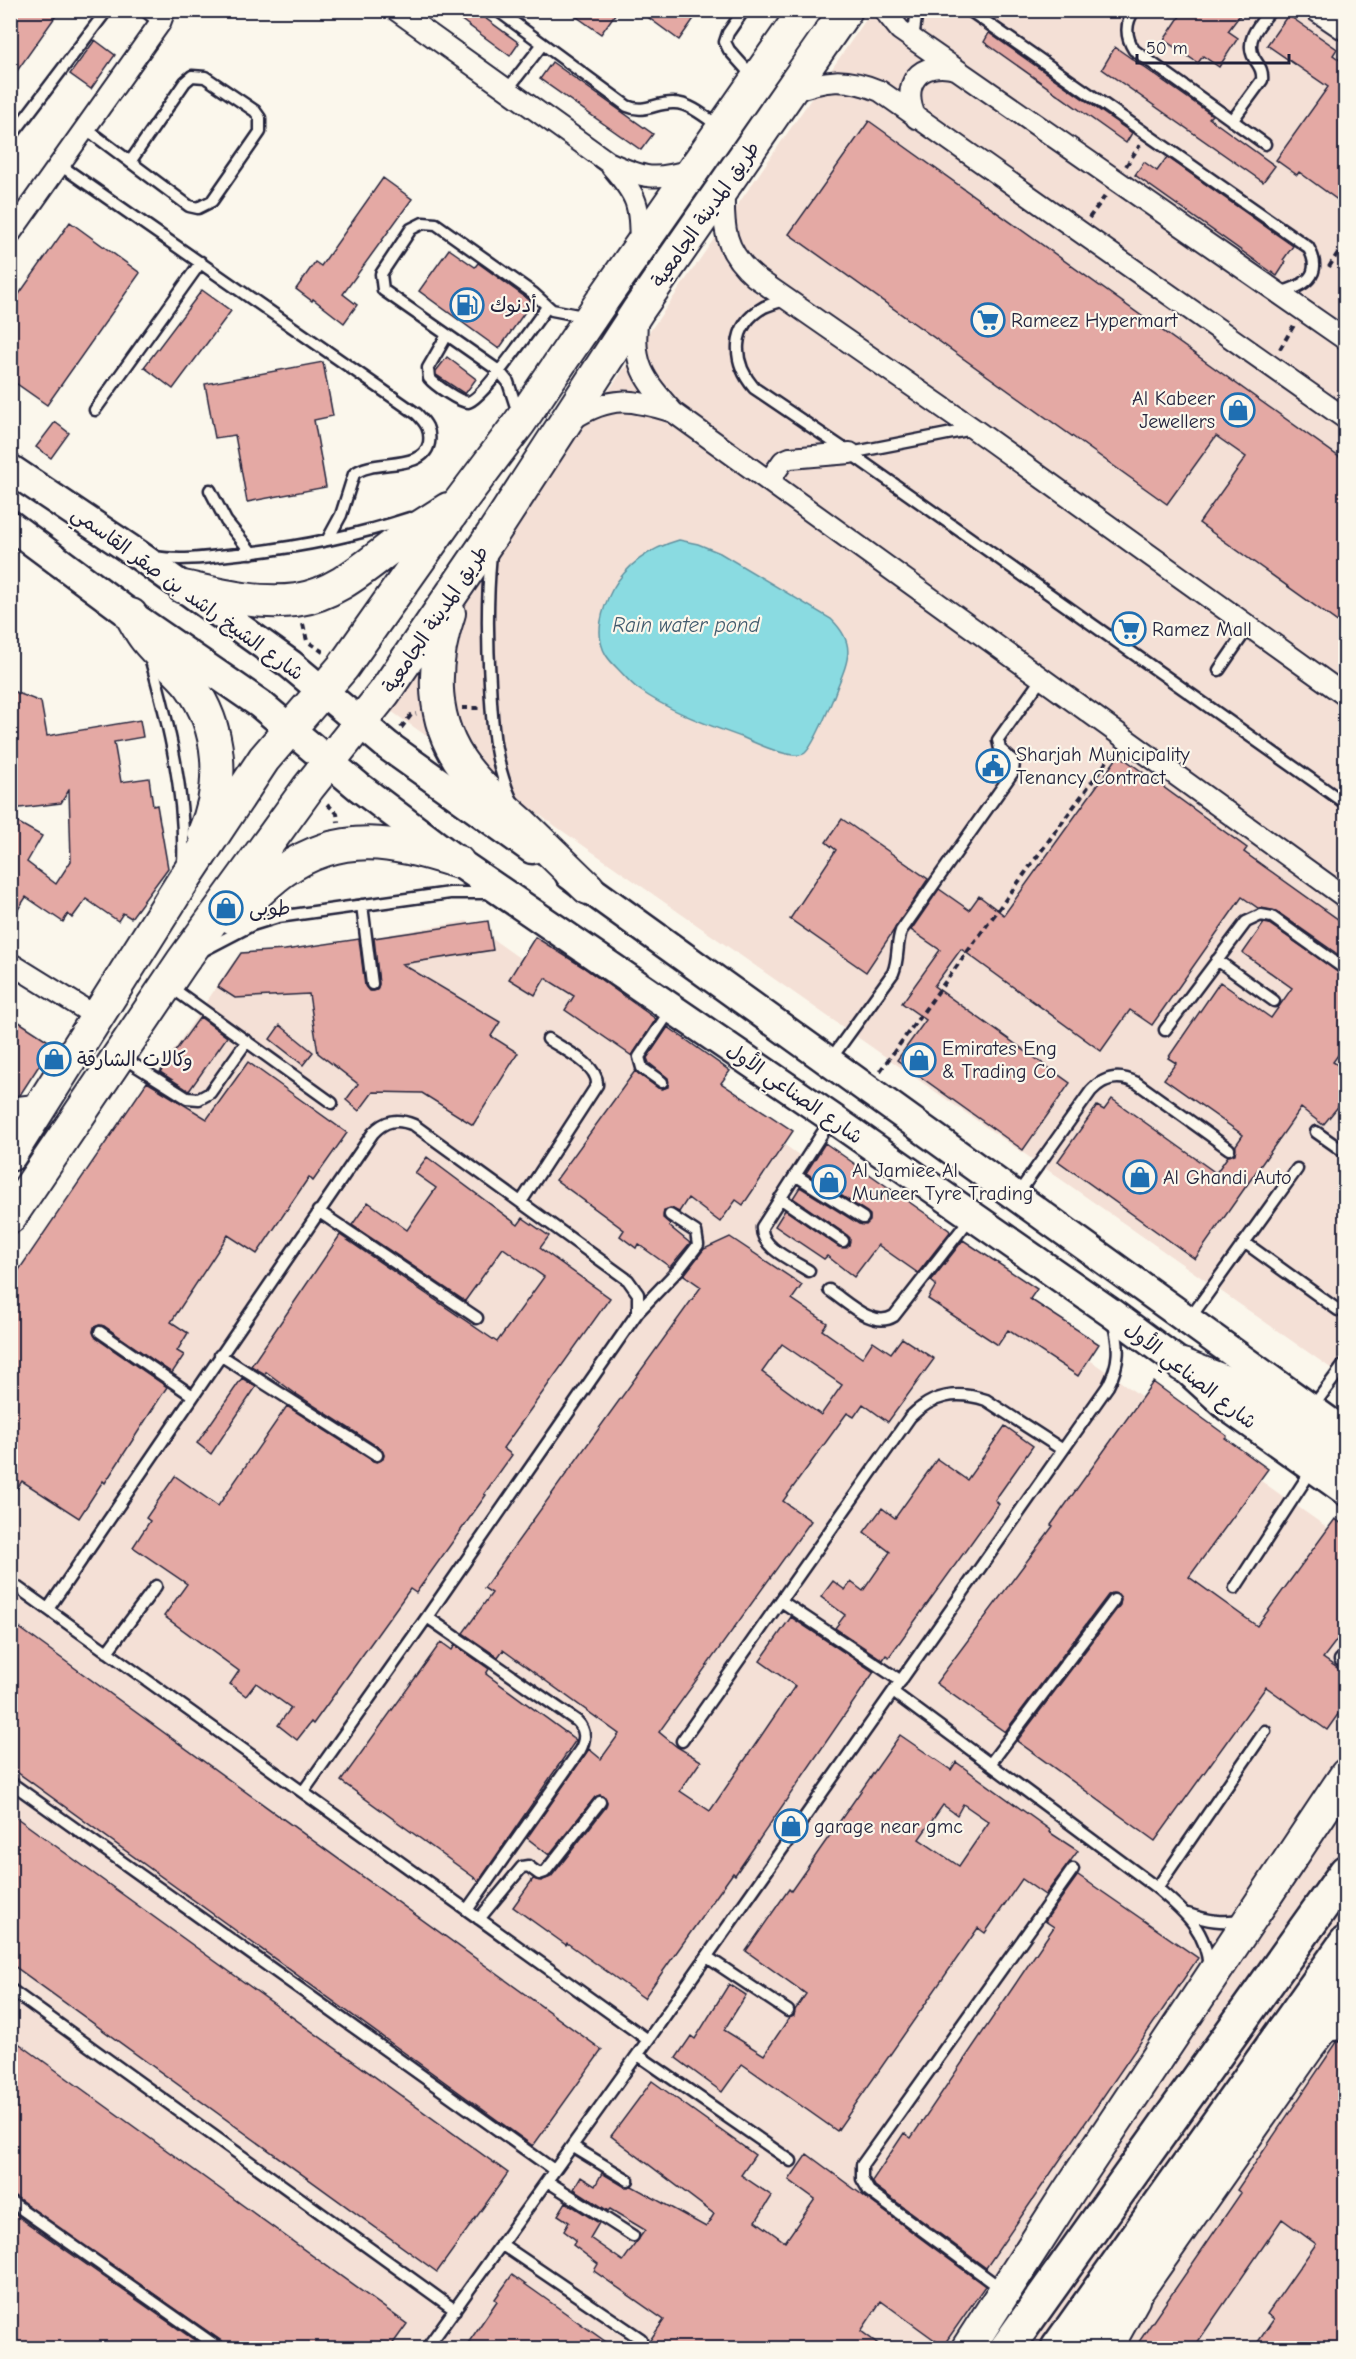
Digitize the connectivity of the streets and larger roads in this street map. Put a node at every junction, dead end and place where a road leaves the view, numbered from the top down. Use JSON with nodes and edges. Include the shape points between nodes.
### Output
{"nodes":[{"id":1,"x":396,"y":10,"type":"edge"},
{"id":2,"x":804,"y":10,"type":"edge"},
{"id":3,"x":846,"y":10,"type":"edge"},
{"id":4,"x":884,"y":10,"type":"edge"},
{"id":5,"x":1315,"y":10,"type":"edge"},
{"id":6,"x":166,"y":15,"type":"edge"},
{"id":7,"x":1346,"y":32,"type":"edge"},
{"id":8,"x":956,"y":69,"type":"junction"},
{"id":9,"x":789,"y":93,"type":"junction"},
{"id":10,"x":916,"y":118,"type":"junction"},
{"id":11,"x":608,"y":162,"type":"junction"},
{"id":12,"x":694,"y":169,"type":"junction"},
{"id":13,"x":724,"y":187,"type":"junction"},
{"id":14,"x":10,"y":234,"type":"edge"},
{"id":15,"x":640,"y":247,"type":"junction"},
{"id":16,"x":639,"y":309,"type":"junction"},
{"id":17,"x":1346,"y":340,"type":"edge"},
{"id":18,"x":673,"y":412,"type":"junction"},
{"id":19,"x":1346,"y":419,"type":"edge"},
{"id":20,"x":561,"y":427,"type":"junction"},
{"id":21,"x":850,"y":453,"type":"road end"},
{"id":22,"x":10,"y":469,"type":"edge"},
{"id":23,"x":769,"y":481,"type":"junction"},
{"id":24,"x":459,"y":503,"type":"junction"},
{"id":25,"x":10,"y":525,"type":"edge"},
{"id":26,"x":461,"y":580,"type":"junction"},
{"id":27,"x":183,"y":587,"type":"junction"},
{"id":28,"x":138,"y":627,"type":"junction"},
{"id":29,"x":323,"y":692,"type":"junction"},
{"id":30,"x":1346,"y":696,"type":"edge"},
{"id":31,"x":361,"y":723,"type":"junction"},
{"id":32,"x":291,"y":731,"type":"junction"},
{"id":33,"x":328,"y":763,"type":"junction"},
{"id":34,"x":458,"y":862,"type":"junction"},
{"id":35,"x":183,"y":880,"type":"junction"},
{"id":36,"x":588,"y":888,"type":"junction"},
{"id":37,"x":1346,"y":898,"type":"edge"},
{"id":38,"x":10,"y":963,"type":"edge"},
{"id":39,"x":175,"y":973,"type":"junction"},
{"id":40,"x":97,"y":1017,"type":"junction"},
{"id":41,"x":43,"y":1104,"type":"junction"},
{"id":42,"x":10,"y":1108,"type":"edge"},
{"id":43,"x":10,"y":1155,"type":"edge"},
{"id":44,"x":10,"y":1217,"type":"edge"},
{"id":45,"x":1182,"y":1365,"type":"junction"},
{"id":46,"x":1346,"y":1434,"type":"edge"},
{"id":47,"x":1346,"y":1463,"type":"edge"},
{"id":48,"x":1346,"y":1491,"type":"edge"},
{"id":49,"x":1346,"y":1775,"type":"edge"},
{"id":50,"x":1346,"y":1872,"type":"edge"},
{"id":51,"x":1346,"y":1943,"type":"edge"},
{"id":52,"x":1346,"y":1997,"type":"edge"},
{"id":53,"x":1069,"y":2191,"type":"junction"},
{"id":54,"x":1140,"y":2288,"type":"junction"},
{"id":55,"x":1117,"y":2345,"type":"edge"},
{"id":56,"x":953,"y":2349,"type":"edge"},
{"id":57,"x":968,"y":2349,"type":"edge"},
{"id":58,"x":1007,"y":2349,"type":"edge"},
{"id":59,"x":1058,"y":2349,"type":"edge"},
{"id":60,"x":1089,"y":2349,"type":"edge"}],
"edges":[{"from":1,"to":11,"type":"street"},
{"from":2,"to":12,"type":"main road","name":"طريق المدينة الجامعية"},
{"from":3,"to":9,"type":"main road","name":"طريق المدينة الجامعية"},
{"from":4,"to":8,"type":"street","via":[[892,22]]},
{"from":5,"to":7,"type":"street"},
{"from":6,"to":14,"type":"street"},
{"from":8,"to":10,"type":"street","via":[[942,65],[928,68],[916,77],[909,98]]},
{"from":8,"to":17,"type":"street"},
{"from":9,"to":10,"type":"street","via":[[814,83],[847,81],[880,91]]},
{"from":9,"to":13,"type":"main road","name":"طريق المدينة الجامعية"},
{"from":10,"to":19,"type":"street"},
{"from":11,"to":12,"type":"street","via":[[631,173],[656,178]]},
{"from":11,"to":15,"type":"street","via":[[636,197]]},
{"from":12,"to":15,"type":"main road","name":"طريق المدينة الجامعية"},
{"from":13,"to":16,"type":"main road","name":"طريق المدينة الجامعية"},
{"from":13,"to":30,"type":"street","via":[[725,231],[735,257],[755,278],[974,429]]},
{"from":15,"to":24,"type":"main road","name":"طريق المدينة الجامعية","via":[[520,422]]},
{"from":16,"to":18,"type":"street","via":[[637,360],[648,383]]},
{"from":16,"to":20,"type":"main road","name":"طريق المدينة الجامعية"},
{"from":18,"to":20,"type":"street","via":[[641,402],[612,401],[597,405]]},
{"from":18,"to":23,"type":"street"},
{"from":20,"to":26,"type":"main road","name":"طريق المدينة الجامعية"},
{"from":21,"to":23,"type":"street","via":[[790,458],[783,461]]},
{"from":22,"to":27,"type":"main road","name":"شارع الشيخ راشد بن صقر القاسمي"},
{"from":23,"to":37,"type":"street"},
{"from":24,"to":27,"type":"main road","via":[[404,537],[344,582],[321,593],[297,600],[253,600]]},
{"from":24,"to":29,"type":"main road","name":"طريق المدينة الجامعية"},
{"from":25,"to":28,"type":"main road"},
{"from":26,"to":31,"type":"main road","name":"طريق المدينة الجامعية"},
{"from":26,"to":36,"type":"main road","via":[[437,656],[436,683],[445,730],[465,769]]},
{"from":27,"to":29,"type":"main road","name":"شارع الشيخ راشد بن صقر القاسمي"},
{"from":28,"to":32,"type":"main road","via":[[260,704]]},
{"from":28,"to":35,"type":"main road","via":[[195,692],[215,742],[218,783],[214,805]]},
{"from":29,"to":31,"type":"main road","name":"شارع الشيخ راشد بن صقر القاسمي"},
{"from":29,"to":32,"type":"main road","name":"طريق المدينة الجامعية"},
{"from":31,"to":33,"type":"main road","name":"طريق المدينة الجامعية"},
{"from":31,"to":36,"type":"main road","name":"شارع الصناعي الأول"},
{"from":32,"to":33,"type":"main road"},
{"from":32,"to":35,"type":"main road","name":"طريق المدينة الجامعية","via":[[264,759]]},
{"from":33,"to":34,"type":"main road","name":"شارع الصناعي الأول"},
{"from":33,"to":39,"type":"main road","name":"طريق المدينة الجامعية"},
{"from":34,"to":39,"type":"main road","via":[[419,849],[380,843],[341,844],[320,850],[281,872]]},
{"from":34,"to":45,"type":"main road","name":"شارع الصناعي الأول","via":[[832,1118]]},
{"from":35,"to":40,"type":"main road","name":"طريق المدينة الجامعية"},
{"from":36,"to":46,"type":"main road","name":"شارع الصناعي الأول"},
{"from":38,"to":40,"type":"street"},
{"from":39,"to":44,"type":"main road","name":"طريق المدينة الجامعية"},
{"from":40,"to":41,"type":"main road","name":"طريق المدينة الجامعية"},
{"from":41,"to":42,"type":"street"},
{"from":41,"to":43,"type":"main road","name":"طريق المدينة الجامعية"},
{"from":45,"to":47,"type":"main road","via":[[1230,1384]]},
{"from":45,"to":48,"type":"main road","name":"شارع الصناعي الأول","via":[[1228,1407]]},
{"from":49,"to":53,"type":"main road"},
{"from":50,"to":58,"type":"highway"},
{"from":51,"to":59,"type":"highway"},
{"from":52,"to":54,"type":"main road"},
{"from":53,"to":56,"type":"street","via":[[1038,2225]]},
{"from":53,"to":57,"type":"main road"},
{"from":54,"to":55,"type":"street","via":[[1139,2301]]},
{"from":54,"to":60,"type":"main road"}]}
